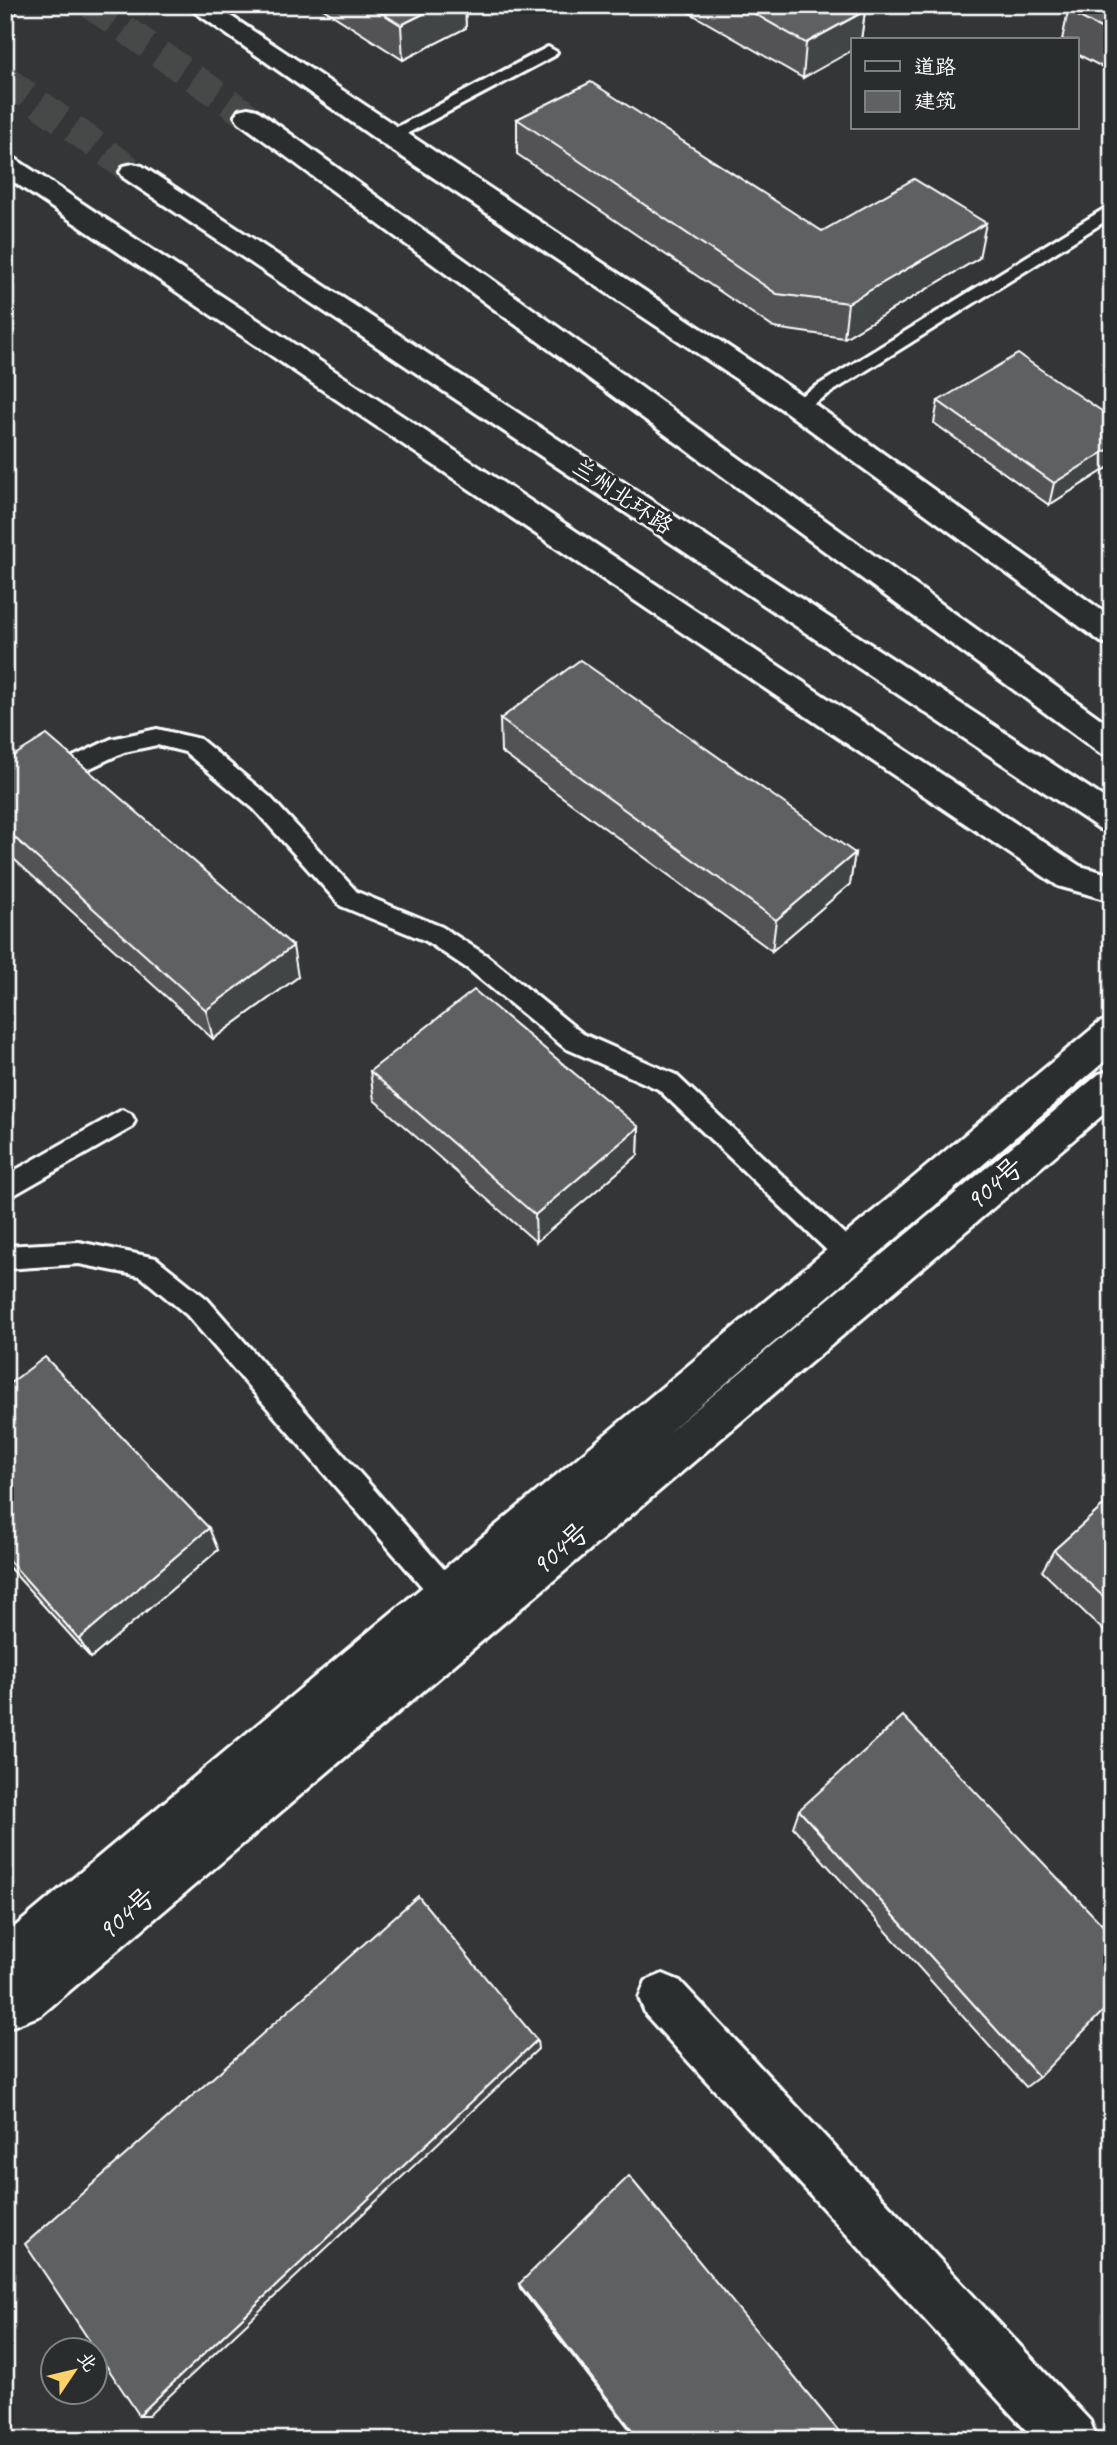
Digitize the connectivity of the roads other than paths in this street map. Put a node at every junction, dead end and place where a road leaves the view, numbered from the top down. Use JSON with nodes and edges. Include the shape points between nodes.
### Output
{"nodes":[{"id":1,"x":197,"y":5,"type":"edge"},
{"id":2,"x":548,"y":52,"type":"dead end"},
{"id":3,"x":248,"y":117,"type":"tunnel mouth"},
{"id":4,"x":389,"y":136,"type":"junction"},
{"id":5,"x":5,"y":164,"type":"edge"},
{"id":6,"x":133,"y":172,"type":"tunnel mouth"},
{"id":7,"x":1112,"y":209,"type":"edge"},
{"id":8,"x":796,"y":405,"type":"junction"},
{"id":9,"x":1112,"y":634,"type":"edge"},
{"id":10,"x":1112,"y":744,"type":"edge"},
{"id":11,"x":5,"y":799,"type":"edge"},
{"id":12,"x":1112,"y":820,"type":"edge"},
{"id":13,"x":1112,"y":888,"type":"edge"},
{"id":14,"x":1112,"y":1033,"type":"edge"},
{"id":15,"x":1112,"y":1085,"type":"edge"},
{"id":16,"x":122,"y":1121,"type":"dead end"},
{"id":17,"x":5,"y":1189,"type":"edge"},
{"id":18,"x":849,"y":1255,"type":"junction"},
{"id":19,"x":5,"y":1258,"type":"edge"},
{"id":20,"x":447,"y":1594,"type":"junction"},
{"id":21,"x":5,"y":1958,"type":"edge"},
{"id":22,"x":663,"y":1998,"type":"dead end"},
{"id":23,"x":5,"y":2005,"type":"edge"},
{"id":24,"x":1071,"y":2440,"type":"edge"}],
"edges":[{"from":1,"to":4,"type":"main road"},
{"from":2,"to":4,"type":"lane"},
{"from":3,"to":10,"type":"main road"},
{"from":4,"to":8,"type":"main road"},
{"from":5,"to":13,"type":"main road","via":[[1070,877]]},
{"from":6,"to":12,"type":"main road","name":"兰州北环路"},
{"from":7,"to":8,"type":"lane"},
{"from":8,"to":9,"type":"main road"},
{"from":11,"to":18,"type":"lane","via":[[119,746],[157,737],[192,745],[262,803],[349,899],[435,934],[574,1041],[667,1083]]},
{"from":14,"to":18,"type":"main road"},
{"from":15,"to":23,"type":"main road","name":"904号","via":[[24,1998]]},
{"from":16,"to":17,"type":"lane"},
{"from":18,"to":20,"type":"main road"},
{"from":19,"to":20,"type":"lane","via":[[79,1254],[147,1266],[197,1307]]},
{"from":20,"to":21,"type":"main road","via":[[19,1954]]},
{"from":22,"to":24,"type":"main road"}]}
